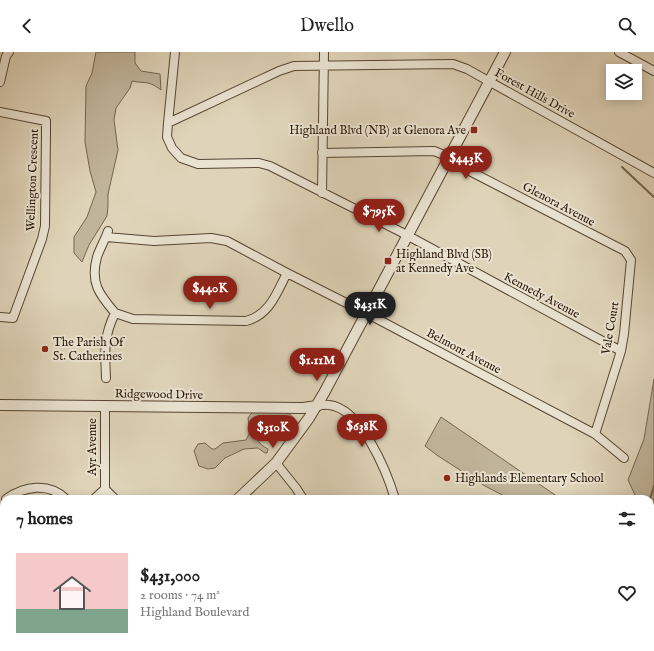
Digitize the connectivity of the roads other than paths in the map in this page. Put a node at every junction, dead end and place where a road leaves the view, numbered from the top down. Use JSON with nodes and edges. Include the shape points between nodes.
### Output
{"nodes":[{"id":1,"x":8,"y":52,"type":"edge"},
{"id":2,"x":175,"y":52,"type":"edge"},
{"id":3,"x":324,"y":52,"type":"edge"},
{"id":4,"x":505,"y":52,"type":"edge"},
{"id":5,"x":619,"y":52,"type":"edge"},
{"id":6,"x":324,"y":66,"type":"junction"},
{"id":7,"x":654,"y":71,"type":"edge"},
{"id":8,"x":0,"y":82,"type":"edge"},
{"id":9,"x":490,"y":82,"type":"junction"},
{"id":10,"x":0,"y":112,"type":"edge"},
{"id":11,"x":168,"y":123,"type":"junction"},
{"id":12,"x":322,"y":152,"type":"junction"},
{"id":13,"x":449,"y":158,"type":"junction"},
{"id":14,"x":652,"y":170,"type":"edge"},
{"id":15,"x":322,"y":193,"type":"junction"},
{"id":16,"x":407,"y":236,"type":"junction"},
{"id":17,"x":601,"y":240,"type":"joint"},
{"id":18,"x":288,"y":274,"type":"junction"},
{"id":19,"x":115,"y":313,"type":"junction"},
{"id":20,"x":366,"y":313,"type":"junction"},
{"id":21,"x":0,"y":317,"type":"edge"},
{"id":22,"x":621,"y":351,"type":"junction"},
{"id":23,"x":106,"y":378,"type":"dead end"},
{"id":24,"x":0,"y":405,"type":"edge"},
{"id":25,"x":105,"y":406,"type":"junction"},
{"id":26,"x":317,"y":406,"type":"junction"},
{"id":27,"x":595,"y":434,"type":"junction"},
{"id":28,"x":624,"y":458,"type":"dead end"},
{"id":29,"x":276,"y":463,"type":"junction"},
{"id":30,"x":105,"y":489,"type":"junction"},
{"id":31,"x":13,"y":495,"type":"edge"},
{"id":32,"x":61,"y":495,"type":"edge"},
{"id":33,"x":98,"y":495,"type":"edge"},
{"id":34,"x":111,"y":495,"type":"edge"},
{"id":35,"x":242,"y":495,"type":"edge"},
{"id":36,"x":300,"y":495,"type":"edge"},
{"id":37,"x":394,"y":495,"type":"edge"}],
"edges":[{"from":1,"to":8,"type":"street"},
{"from":2,"to":11,"type":"street","name":"Kennedy Avenue"},
{"from":3,"to":6,"type":"street"},
{"from":4,"to":9,"type":"street"},
{"from":5,"to":7,"type":"street"},
{"from":6,"to":9,"type":"street","name":"Forest Hills Drive","via":[[453,64]]},
{"from":6,"to":11,"type":"street","name":"Forest Hills Drive","via":[[294,66],[279,71]]},
{"from":6,"to":12,"type":"street"},
{"from":9,"to":13,"type":"street"},
{"from":9,"to":14,"type":"street","name":"Forest Hills Drive"},
{"from":10,"to":21,"type":"street","name":"Wellington Crescent","via":[[46,121],[45,226],[42,239],[12,318]]},
{"from":11,"to":15,"type":"street","name":"Kennedy Avenue","via":[[168,137],[172,148],[181,158],[198,164],[259,163],[270,166]]},
{"from":12,"to":13,"type":"street","name":"Glenora Avenue","via":[[434,152],[442,153]]},
{"from":12,"to":15,"type":"street"},
{"from":13,"to":16,"type":"street"},
{"from":13,"to":17,"type":"street","name":"Glenora Avenue"},
{"from":15,"to":16,"type":"street","name":"Kennedy Avenue"},
{"from":16,"to":20,"type":"street"},
{"from":16,"to":22,"type":"street","name":"Kennedy Avenue"},
{"from":17,"to":22,"type":"street","name":"Vale Court","via":[[625,251],[631,260]]},
{"from":18,"to":19,"type":"street","via":[[270,306],[253,319],[246,321],[133,319]]},
{"from":18,"to":19,"type":"street","name":"Belmont Avenue","via":[[220,239],[154,241],[107,234],[97,256],[95,282],[101,296]]},
{"from":18,"to":20,"type":"street","name":"Belmont Avenue"},
{"from":19,"to":23,"type":"street","via":[[106,334]]},
{"from":20,"to":26,"type":"street"},
{"from":20,"to":27,"type":"street","name":"Belmont Avenue"},
{"from":22,"to":27,"type":"street","name":"Vale Court"},
{"from":24,"to":25,"type":"street","name":"Ridgewood Drive"},
{"from":25,"to":26,"type":"street","name":"Ridgewood Drive"},
{"from":25,"to":30,"type":"street","name":"Ayr Avenue"},
{"from":26,"to":29,"type":"street"},
{"from":26,"to":37,"type":"street","via":[[330,405],[343,411],[361,428],[386,470]]},
{"from":27,"to":28,"type":"street","name":"Belmont Avenue"},
{"from":29,"to":35,"type":"street"},
{"from":29,"to":36,"type":"street"},
{"from":30,"to":33,"type":"street"},
{"from":30,"to":34,"type":"street"},
{"from":31,"to":32,"type":"street","via":[[32,488],[45,488]]}]}
